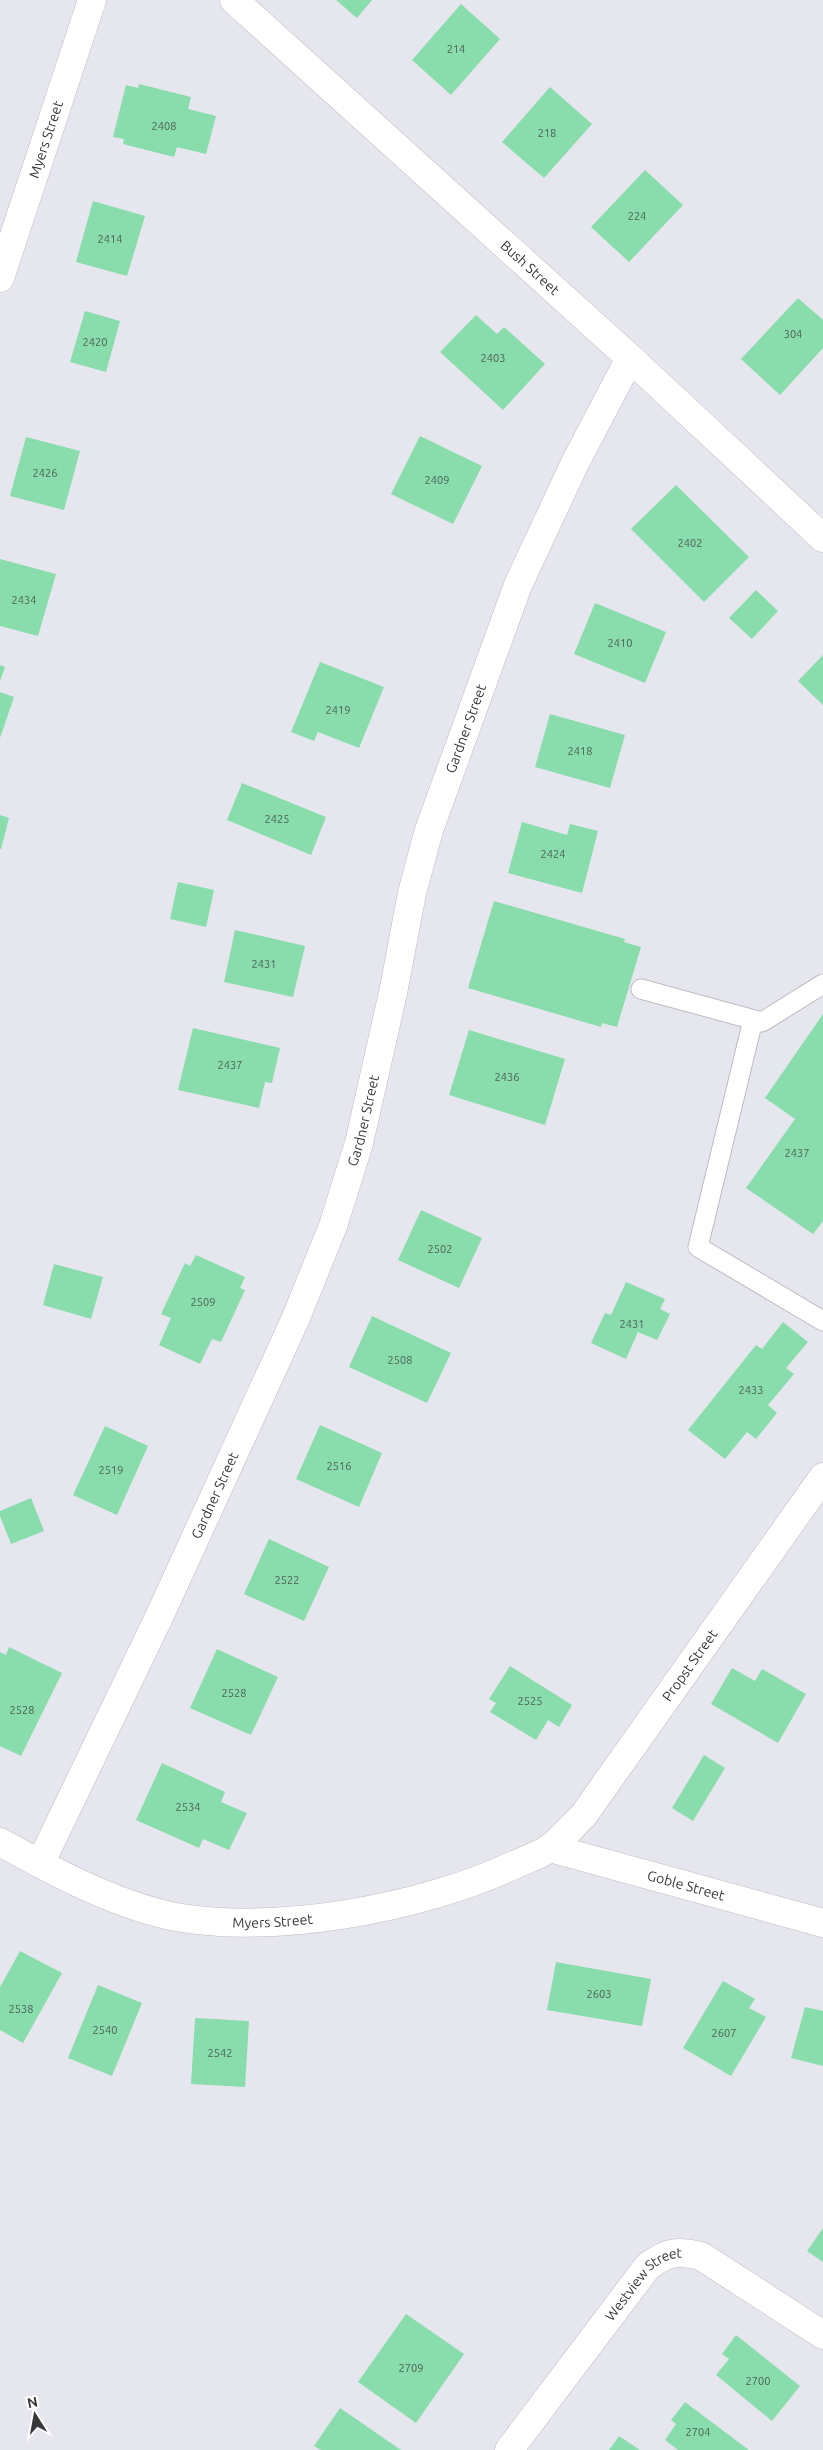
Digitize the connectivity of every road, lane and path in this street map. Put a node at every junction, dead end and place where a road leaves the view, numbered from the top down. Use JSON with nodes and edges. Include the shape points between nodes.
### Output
{"nodes":[{"id":1,"x":92,"y":0,"type":"edge"},
{"id":2,"x":234,"y":0,"type":"edge"},
{"id":3,"x":0,"y":278,"type":"edge"},
{"id":4,"x":630,"y":358,"type":"junction"},
{"id":5,"x":823,"y":538,"type":"edge"},
{"id":6,"x":823,"y":984,"type":"edge"},
{"id":7,"x":641,"y":989,"type":"dead end"},
{"id":8,"x":753,"y":1020,"type":"junction"},
{"id":9,"x":823,"y":1321,"type":"edge"},
{"id":10,"x":823,"y":1477,"type":"edge"},
{"id":11,"x":0,"y":1842,"type":"edge"},
{"id":12,"x":550,"y":1848,"type":"junction"},
{"id":13,"x":40,"y":1864,"type":"junction"},
{"id":14,"x":823,"y":1923,"type":"edge"},
{"id":15,"x":823,"y":2335,"type":"edge"},
{"id":16,"x":509,"y":2450,"type":"edge"}],
"edges":[{"from":1,"to":3,"type":"street","name":"Myers Street"},
{"from":2,"to":4,"type":"street","name":"Bush Street"},
{"from":4,"to":5,"type":"street","name":"Bush Street"},
{"from":4,"to":13,"type":"street","name":"Gardner Street","via":[[574,463],[518,585],[429,830],[412,893],[359,1143],[333,1226],[295,1320],[160,1616]]},
{"from":6,"to":8,"type":"lane","via":[[762,1022]]},
{"from":7,"to":8,"type":"lane"},
{"from":8,"to":9,"type":"lane","via":[[698,1246]]},
{"from":10,"to":12,"type":"street","name":"Propst Street","via":[[583,1816]]},
{"from":11,"to":13,"type":"street","name":"Myers Street"},
{"from":12,"to":13,"type":"street","name":"Myers Street","via":[[454,1890],[298,1921],[202,1920],[159,1913],[80,1884]]},
{"from":12,"to":14,"type":"street","name":"Goble Street"},
{"from":15,"to":16,"type":"street","name":"Westview Street","via":[[700,2256],[683,2252],[664,2254],[648,2266]]}]}
